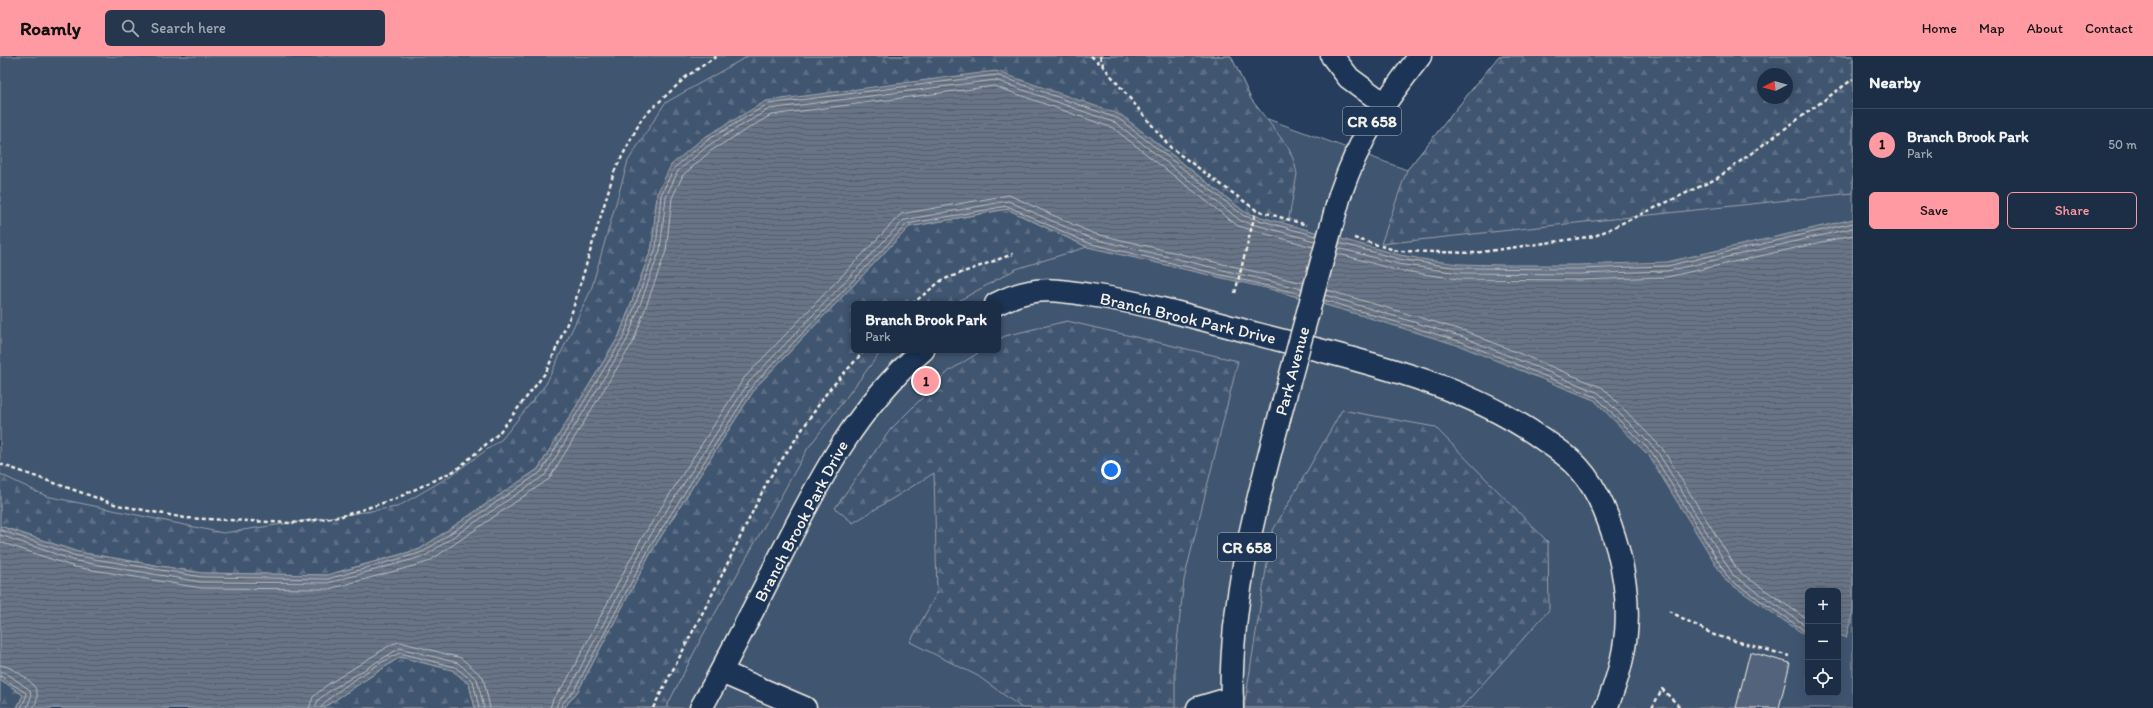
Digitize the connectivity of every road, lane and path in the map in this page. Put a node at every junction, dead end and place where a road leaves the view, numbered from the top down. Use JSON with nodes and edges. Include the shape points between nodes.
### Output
{"nodes":[{"id":1,"x":717,"y":56,"type":"edge"},
{"id":2,"x":1091,"y":56,"type":"edge"},
{"id":3,"x":1100,"y":56,"type":"edge"},
{"id":4,"x":1332,"y":56,"type":"edge"},
{"id":5,"x":1420,"y":56,"type":"edge"},
{"id":6,"x":1103,"y":66,"type":"junction"},
{"id":7,"x":1853,"y":79,"type":"edge"},
{"id":8,"x":1383,"y":104,"type":"junction"},
{"id":9,"x":1256,"y":210,"type":"junction"},
{"id":10,"x":1308,"y":225,"type":"dead end"},
{"id":11,"x":1353,"y":238,"type":"dead end"},
{"id":12,"x":1013,"y":254,"type":"dead end"},
{"id":13,"x":1235,"y":293,"type":"dead end"},
{"id":14,"x":916,"y":301,"type":"edge"},
{"id":15,"x":1001,"y":302,"type":"edge"},
{"id":16,"x":862,"y":353,"type":"edge"},
{"id":17,"x":920,"y":353,"type":"edge"},
{"id":18,"x":0,"y":464,"type":"edge"},
{"id":19,"x":1669,"y":611,"type":"dead end"},
{"id":20,"x":1789,"y":656,"type":"dead end"},
{"id":21,"x":721,"y":672,"type":"junction"},
{"id":22,"x":1232,"y":703,"type":"edge"},
{"id":23,"x":653,"y":708,"type":"edge"},
{"id":24,"x":701,"y":708,"type":"edge"},
{"id":25,"x":805,"y":708,"type":"edge"},
{"id":26,"x":1198,"y":708,"type":"edge"},
{"id":27,"x":1606,"y":708,"type":"edge"},
{"id":28,"x":1652,"y":708,"type":"edge"},
{"id":29,"x":1681,"y":708,"type":"edge"}],
"edges":[{"from":1,"to":18,"type":"path","via":[[687,76],[642,118],[614,172],[572,312],[546,372],[498,434],[456,470],[388,501],[339,517],[292,523],[185,518],[117,505]]},
{"from":2,"to":6,"type":"path"},
{"from":3,"to":6,"type":"path"},
{"from":4,"to":8,"type":"street","via":[[1349,78]]},
{"from":5,"to":8,"type":"street","name":"Park Avenue","number":"CR 658"},
{"from":6,"to":9,"type":"path","via":[[1171,148]]},
{"from":7,"to":11,"type":"path","via":[[1716,179],[1595,236],[1474,253],[1398,251]]},
{"from":8,"to":22,"type":"street","name":"Park Avenue","number":"CR 658","bridge":true,"via":[[1359,145],[1340,195],[1256,506],[1233,641]]},
{"from":9,"to":10,"type":"path"},
{"from":9,"to":13,"type":"path"},
{"from":12,"to":14,"type":"path","via":[[942,280]]},
{"from":15,"to":27,"type":"street","name":"Branch Brook Park Drive","via":[[1027,292],[1045,290],[1104,297],[1162,308],[1422,380],[1469,398],[1532,431],[1566,455],[1588,480],[1605,511],[1622,565],[1628,603],[1626,643],[1622,663]]},
{"from":16,"to":23,"type":"path","via":[[828,391],[768,480]]},
{"from":17,"to":21,"type":"street","name":"Branch Brook Park Drive","via":[[889,382],[842,443],[805,506]]},
{"from":19,"to":20,"type":"path","via":[[1714,635]]},
{"from":21,"to":24,"type":"street","name":"Branch Brook Park Drive"},
{"from":21,"to":25,"type":"street"},
{"from":22,"to":26,"type":"street"},
{"from":28,"to":29,"type":"path","via":[[1662,689]]}]}
